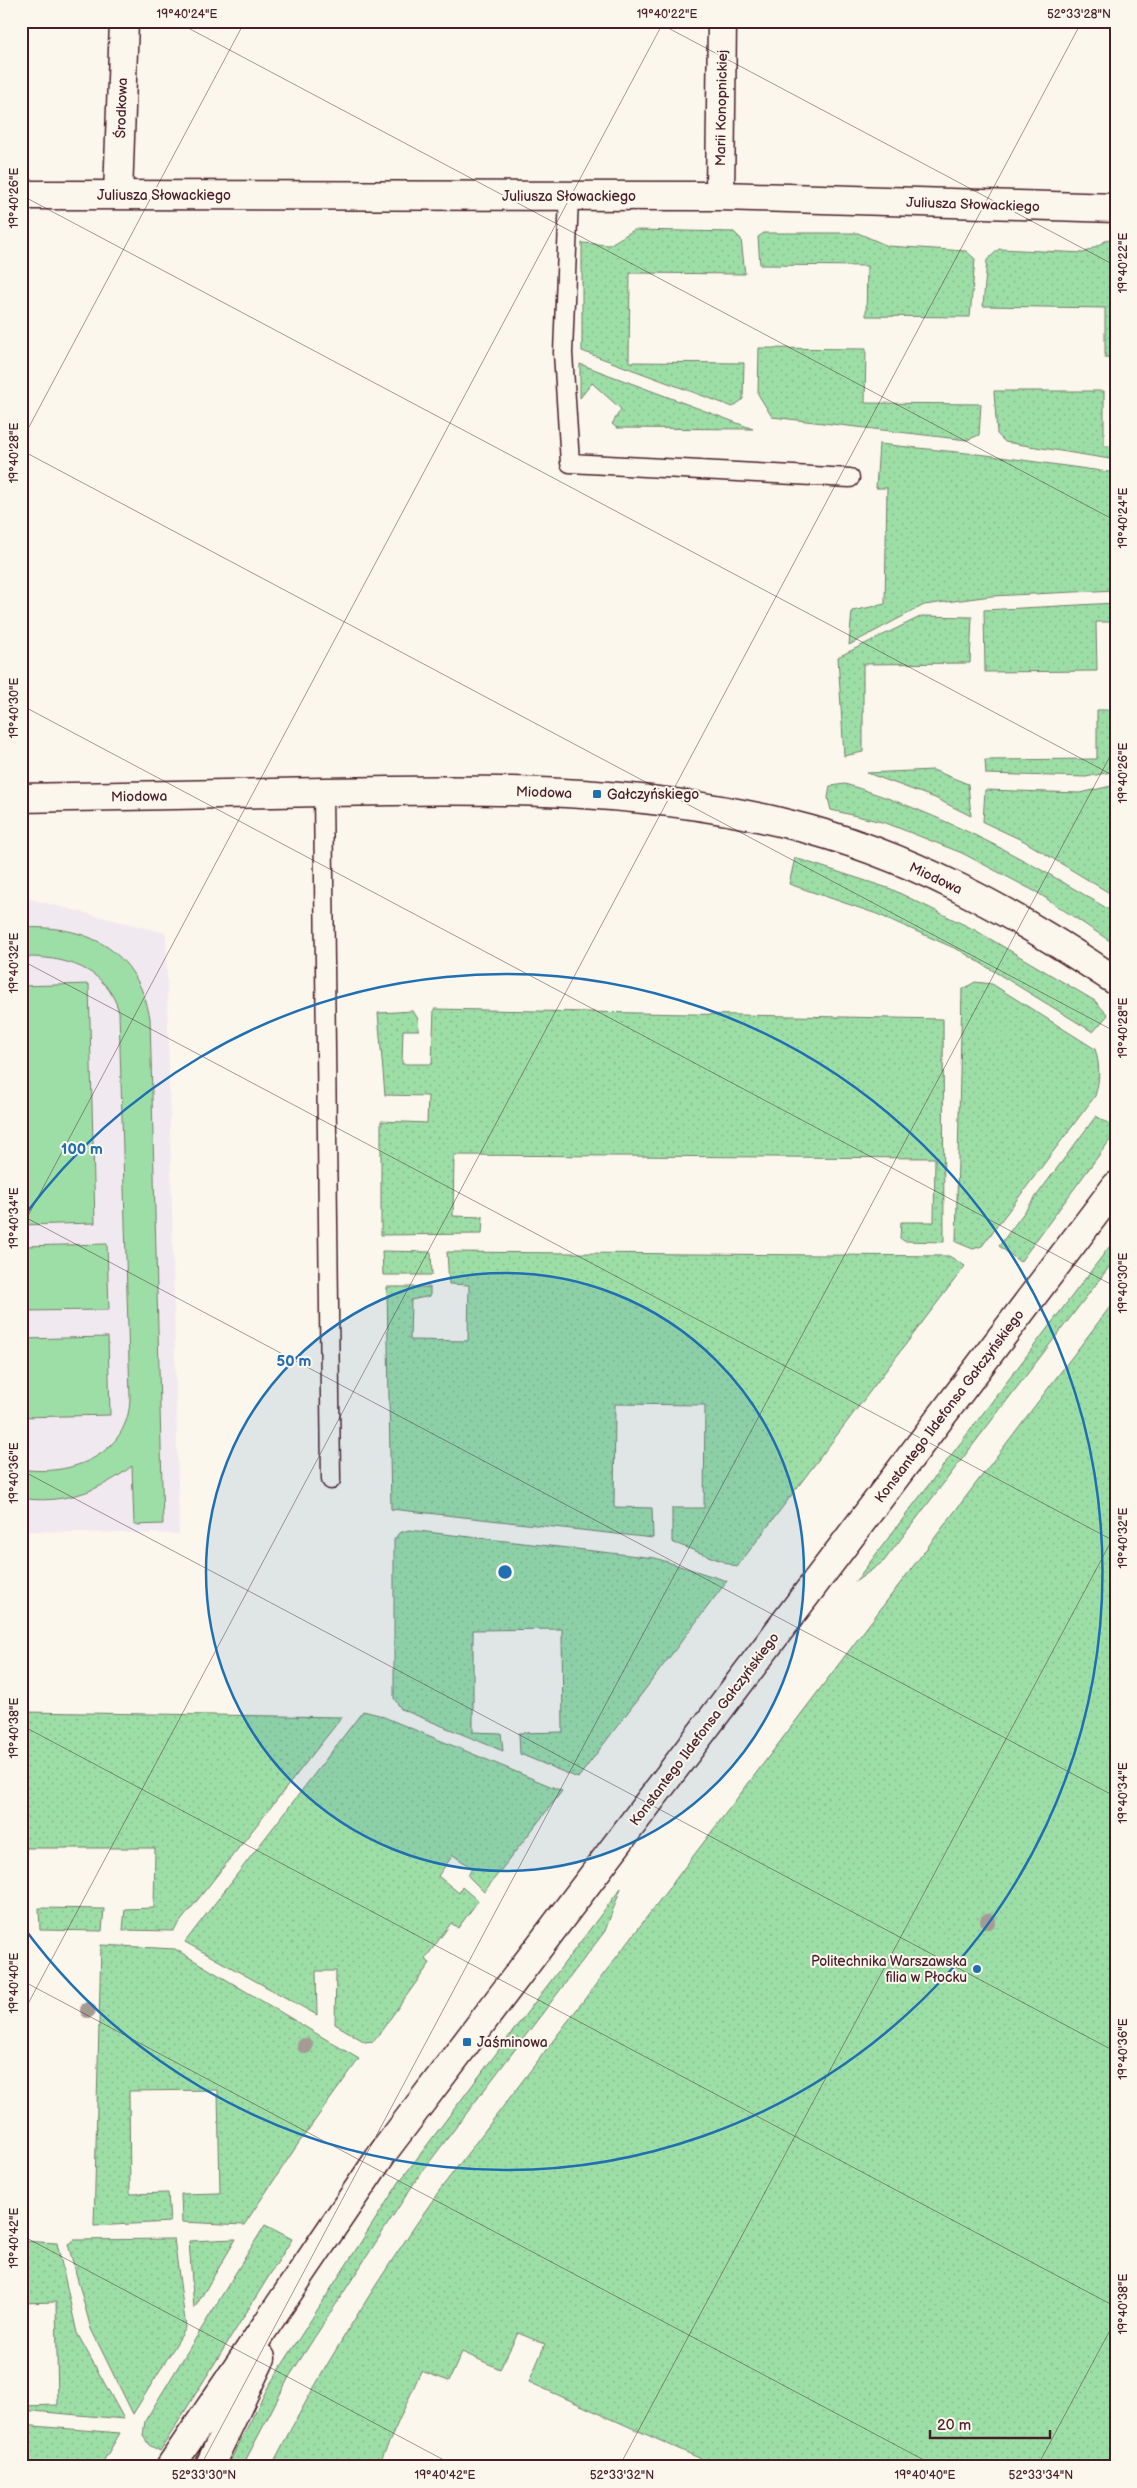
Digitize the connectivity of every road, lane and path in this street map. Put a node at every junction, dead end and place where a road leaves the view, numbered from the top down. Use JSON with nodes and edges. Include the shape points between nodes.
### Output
{"nodes":[{"id":1,"x":124,"y":21,"type":"edge"},
{"id":2,"x":722,"y":21,"type":"edge"},
{"id":3,"x":21,"y":195,"type":"edge"},
{"id":4,"x":118,"y":195,"type":"junction"},
{"id":5,"x":569,"y":196,"type":"junction"},
{"id":6,"x":720,"y":196,"type":"junction"},
{"id":7,"x":1116,"y":208,"type":"edge"},
{"id":8,"x":850,"y":478,"type":"dead end"},
{"id":9,"x":323,"y":792,"type":"junction"},
{"id":10,"x":21,"y":798,"type":"edge"},
{"id":11,"x":1116,"y":981,"type":"edge"},
{"id":12,"x":1116,"y":1186,"type":"edge"},
{"id":13,"x":331,"y":1480,"type":"dead end"},
{"id":14,"x":300,"y":2276,"type":"junction"},
{"id":15,"x":170,"y":2467,"type":"edge"},
{"id":16,"x":209,"y":2467,"type":"edge"}],
"edges":[{"from":1,"to":4,"type":"street","name":"Środkowa"},
{"from":2,"to":6,"type":"street","name":"Marii Konopnickiej"},
{"from":3,"to":4,"type":"street","name":"Juliusza Słowackiego"},
{"from":4,"to":5,"type":"street","name":"Juliusza Słowackiego"},
{"from":5,"to":6,"type":"street","name":"Juliusza Słowackiego"},
{"from":5,"to":8,"type":"lane","via":[[563,352],[570,463]]},
{"from":6,"to":7,"type":"street","name":"Juliusza Słowackiego"},
{"from":9,"to":10,"type":"street","name":"Miodowa"},
{"from":9,"to":11,"type":"street","name":"Miodowa","via":[[478,790],[597,794],[724,809],[791,824],[863,847],[946,881],[1015,917]]},
{"from":9,"to":13,"type":"lane"},
{"from":12,"to":14,"type":"street","name":"Konstantego Ildefonsa Gałczyńskiego","via":[[382,2154]]},
{"from":14,"to":15,"type":"street","name":"Konstantego Ildefonsa Gałczyńskiego"},
{"from":14,"to":16,"type":"street","name":"Konstantego Ildefonsa Gałczyńskiego"}]}
